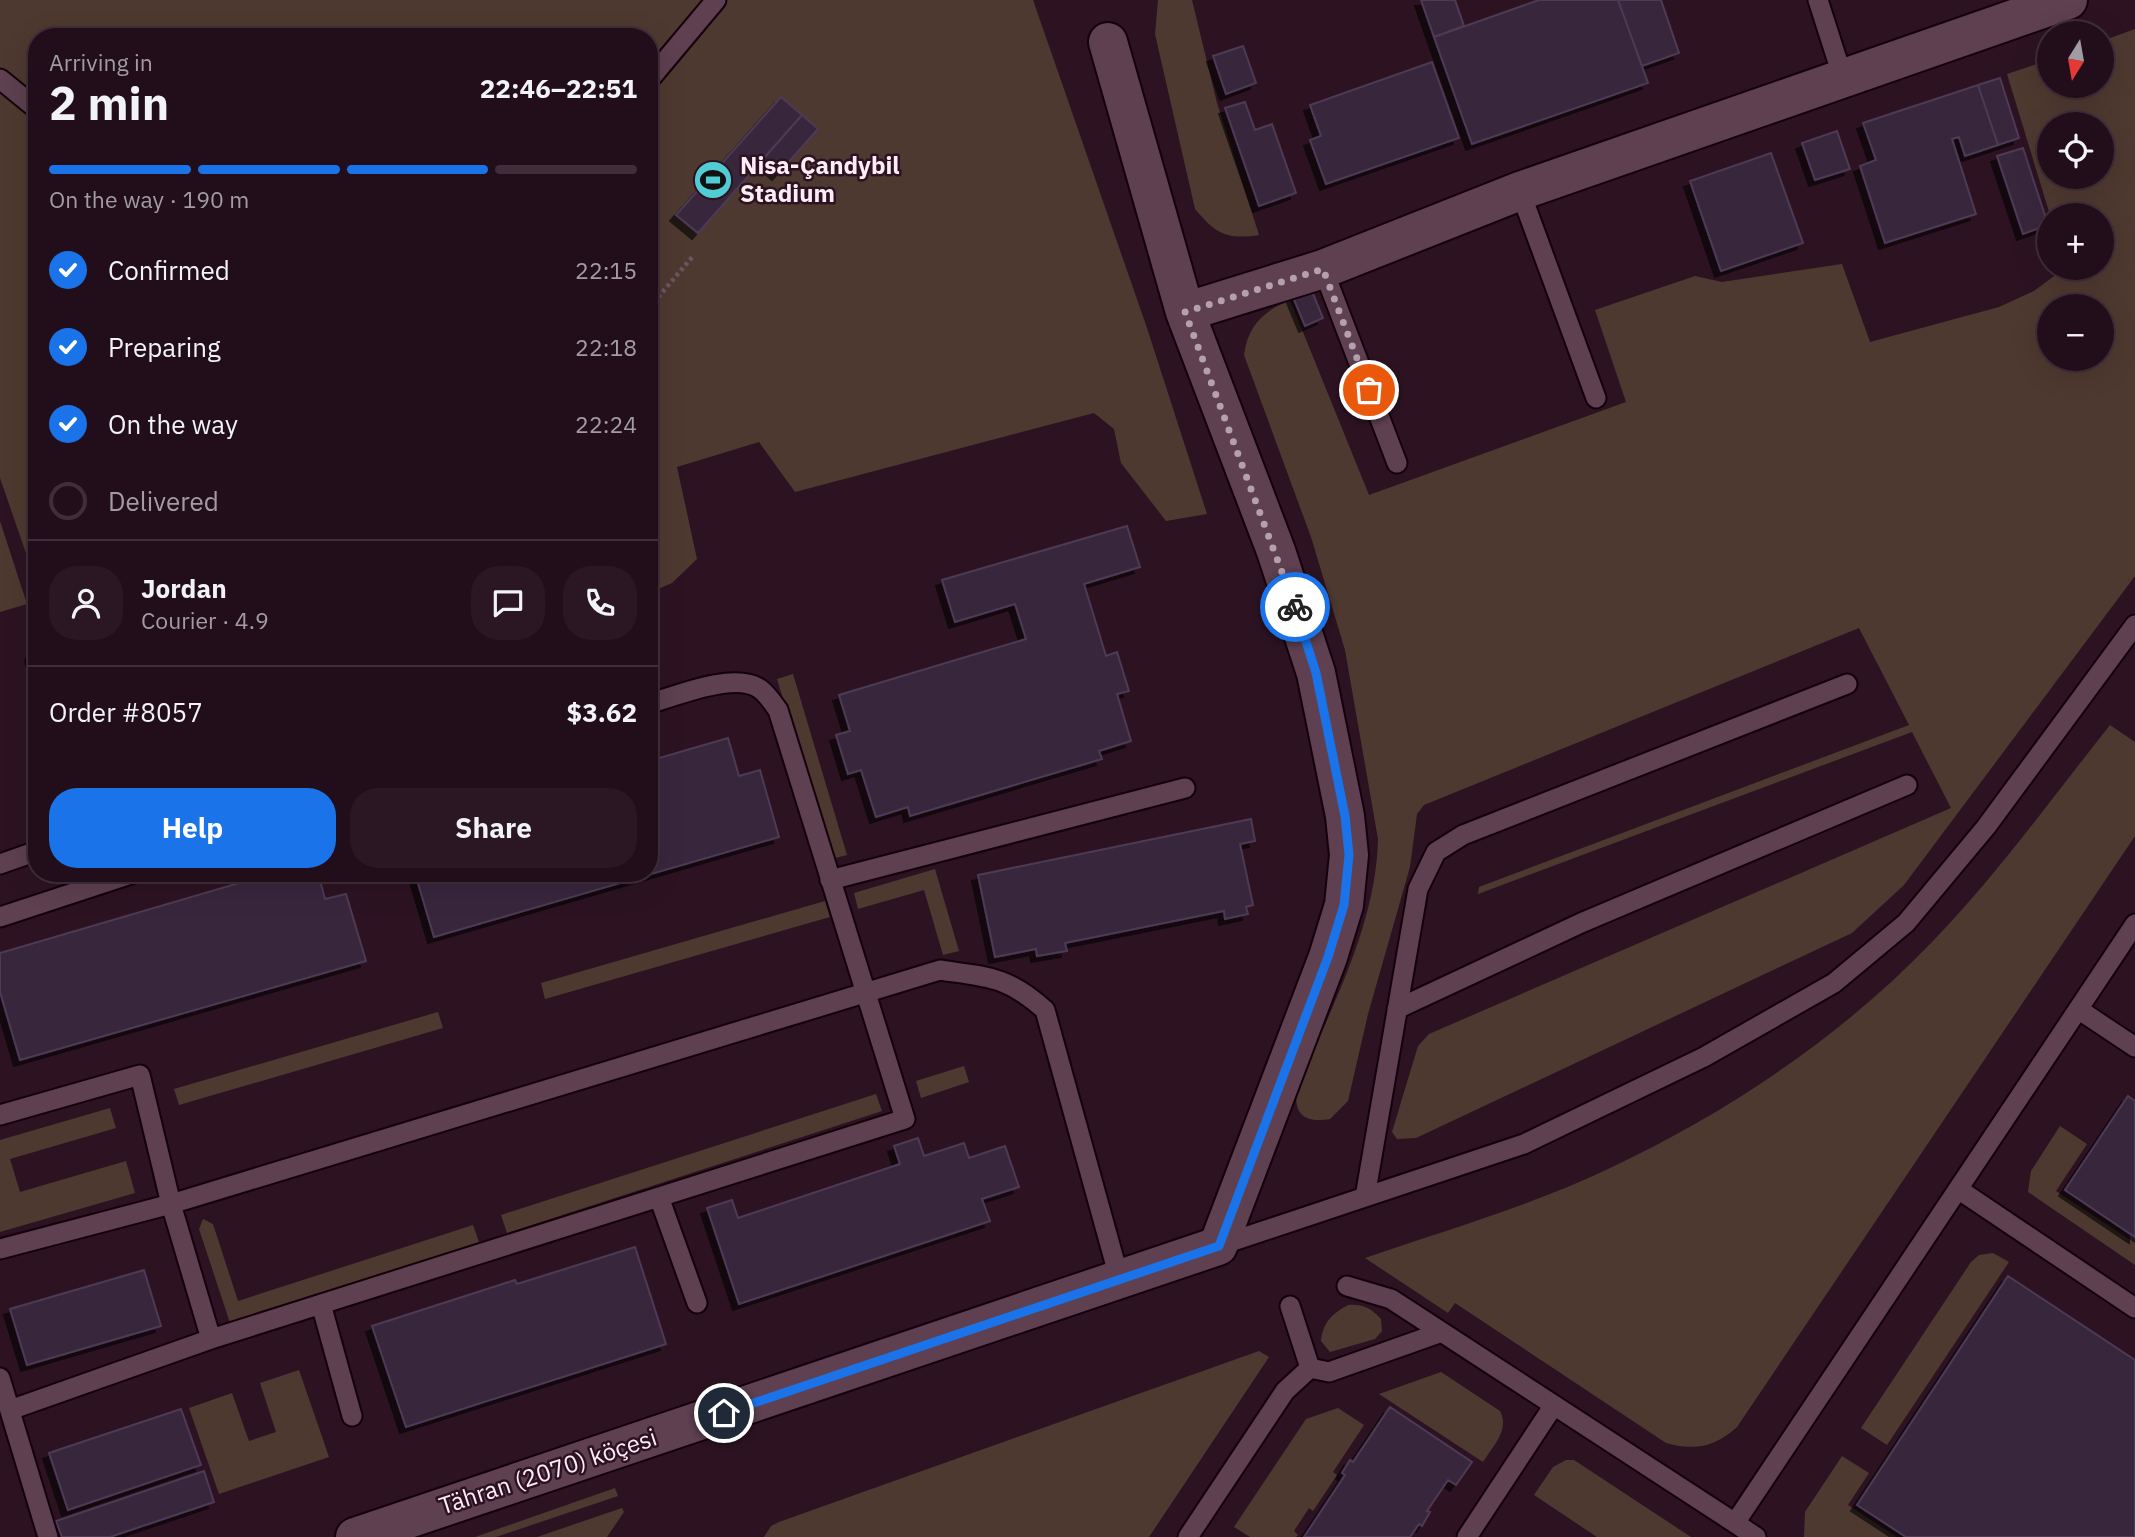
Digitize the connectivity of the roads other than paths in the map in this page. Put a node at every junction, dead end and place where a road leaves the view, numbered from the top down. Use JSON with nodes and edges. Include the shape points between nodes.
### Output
{"nodes":[{"id":1,"x":716,"y":0,"type":"edge"},
{"id":2,"x":1818,"y":0,"type":"edge"},
{"id":3,"x":2068,"y":0,"type":"edge"},
{"id":4,"x":1997,"y":12,"type":"edge"},
{"id":5,"x":1108,"y":42,"type":"dead end"},
{"id":6,"x":658,"y":69,"type":"edge"},
{"id":7,"x":1843,"y":78,"type":"junction"},
{"id":8,"x":0,"y":79,"type":"edge"},
{"id":9,"x":28,"y":102,"type":"edge"},
{"id":10,"x":1520,"y":191,"type":"junction"},
{"id":11,"x":1323,"y":269,"type":"junction"},
{"id":12,"x":1185,"y":312,"type":"junction"},
{"id":13,"x":1596,"y":398,"type":"dead end"},
{"id":14,"x":1397,"y":463,"type":"dead end"},
{"id":15,"x":2135,"y":625,"type":"edge"},
{"id":16,"x":1847,"y":684,"type":"dead end"},
{"id":17,"x":658,"y":702,"type":"edge"},
{"id":18,"x":1907,"y":785,"type":"dead end"},
{"id":19,"x":1185,"y":788,"type":"dead end"},
{"id":20,"x":28,"y":854,"type":"edge"},
{"id":21,"x":0,"y":864,"type":"edge"},
{"id":22,"x":830,"y":880,"type":"junction"},
{"id":23,"x":107,"y":882,"type":"edge"},
{"id":24,"x":0,"y":917,"type":"edge"},
{"id":25,"x":2135,"y":924,"type":"edge"},
{"id":26,"x":866,"y":992,"type":"junction"},
{"id":27,"x":1397,"y":1009,"type":"junction"},
{"id":28,"x":2078,"y":1009,"type":"junction"},
{"id":29,"x":2135,"y":1047,"type":"edge"},
{"id":30,"x":0,"y":1115,"type":"edge"},
{"id":31,"x":1958,"y":1189,"type":"junction"},
{"id":32,"x":659,"y":1197,"type":"junction"},
{"id":33,"x":1365,"y":1197,"type":"junction"},
{"id":34,"x":171,"y":1204,"type":"junction"},
{"id":35,"x":1219,"y":1246,"type":"junction"},
{"id":36,"x":0,"y":1249,"type":"edge"},
{"id":37,"x":1120,"y":1281,"type":"junction"},
{"id":38,"x":1348,"y":1286,"type":"dead end"},
{"id":39,"x":697,"y":1303,"type":"dead end"},
{"id":40,"x":320,"y":1304,"type":"junction"},
{"id":41,"x":1290,"y":1306,"type":"dead end"},
{"id":42,"x":2135,"y":1308,"type":"edge"},
{"id":43,"x":1442,"y":1332,"type":"junction"},
{"id":44,"x":211,"y":1339,"type":"junction"},
{"id":45,"x":1310,"y":1368,"type":"junction"},
{"id":46,"x":0,"y":1378,"type":"edge"},
{"id":47,"x":1554,"y":1405,"type":"junction"},
{"id":48,"x":9,"y":1410,"type":"junction"},
{"id":49,"x":352,"y":1416,"type":"dead end"},
{"id":50,"x":1747,"y":1533,"type":"edge"},
{"id":51,"x":48,"y":1537,"type":"edge"},
{"id":52,"x":355,"y":1537,"type":"edge"},
{"id":53,"x":1188,"y":1537,"type":"edge"},
{"id":54,"x":1467,"y":1537,"type":"edge"}],
"edges":[{"from":1,"to":6,"type":"lane"},
{"from":2,"to":7,"type":"lane"},
{"from":3,"to":4,"type":"street"},
{"from":4,"to":7,"type":"street"},
{"from":5,"to":12,"type":"street"},
{"from":7,"to":10,"type":"street"},
{"from":8,"to":9,"type":"lane"},
{"from":10,"to":11,"type":"street"},
{"from":10,"to":13,"type":"lane"},
{"from":11,"to":12,"type":"street"},
{"from":11,"to":14,"type":"lane"},
{"from":12,"to":35,"type":"street","via":[[1276,551],[1316,673],[1349,855],[1344,905],[1328,957]]},
{"from":15,"to":33,"type":"lane","via":[[1986,827],[1906,923],[1834,983],[1704,1057],[1524,1144]]},
{"from":16,"to":27,"type":"lane","via":[[1464,835],[1436,852],[1418,889]]},
{"from":17,"to":22,"type":"lane","via":[[722,684],[742,682],[760,688],[778,710]]},
{"from":18,"to":27,"type":"lane","via":[[1581,923]]},
{"from":19,"to":22,"type":"lane"},
{"from":20,"to":21,"type":"lane"},
{"from":22,"to":26,"type":"lane"},
{"from":23,"to":24,"type":"lane"},
{"from":25,"to":28,"type":"lane"},
{"from":26,"to":32,"type":"lane","via":[[905,1119]]},
{"from":26,"to":34,"type":"lane"},
{"from":26,"to":37,"type":"lane","via":[[940,970],[996,978],[1021,989],[1045,1010]]},
{"from":27,"to":33,"type":"lane"},
{"from":28,"to":29,"type":"lane"},
{"from":28,"to":31,"type":"lane"},
{"from":30,"to":34,"type":"lane","via":[[140,1075]]},
{"from":31,"to":42,"type":"lane"},
{"from":31,"to":50,"type":"lane"},
{"from":32,"to":39,"type":"lane"},
{"from":32,"to":40,"type":"lane"},
{"from":33,"to":35,"type":"lane"},
{"from":34,"to":36,"type":"lane"},
{"from":34,"to":44,"type":"lane"},
{"from":35,"to":37,"type":"street","name":"Tähran (2070) köçesi"},
{"from":37,"to":52,"type":"street","name":"Tähran (2070) köçesi"},
{"from":38,"to":43,"type":"lane","via":[[1391,1299]]},
{"from":40,"to":44,"type":"lane"},
{"from":40,"to":49,"type":"lane"},
{"from":41,"to":45,"type":"lane"},
{"from":43,"to":45,"type":"lane","via":[[1329,1372]]},
{"from":43,"to":47,"type":"lane"},
{"from":44,"to":48,"type":"lane"},
{"from":45,"to":53,"type":"lane","via":[[1285,1391]]},
{"from":46,"to":48,"type":"lane"},
{"from":47,"to":50,"type":"lane"},
{"from":47,"to":54,"type":"lane"},
{"from":48,"to":51,"type":"lane"}]}
